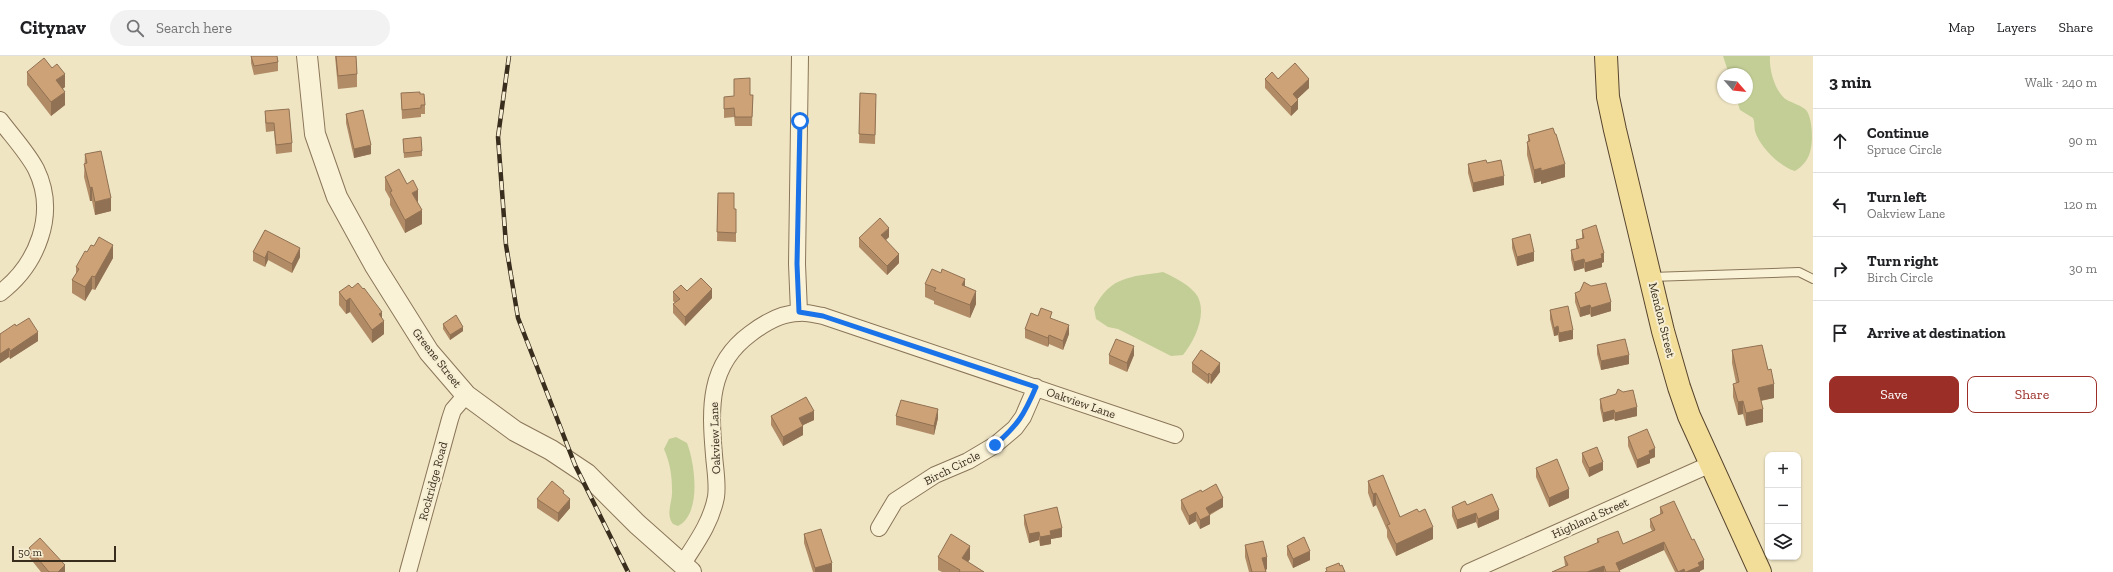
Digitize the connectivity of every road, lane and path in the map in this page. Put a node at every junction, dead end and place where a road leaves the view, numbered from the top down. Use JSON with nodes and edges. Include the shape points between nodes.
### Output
{"nodes":[{"id":1,"x":306,"y":56,"type":"edge"},
{"id":2,"x":800,"y":56,"type":"edge"},
{"id":3,"x":1606,"y":56,"type":"edge"},
{"id":4,"x":0,"y":120,"type":"edge"},
{"id":5,"x":1650,"y":277,"type":"junction"},
{"id":6,"x":1813,"y":279,"type":"edge"},
{"id":7,"x":0,"y":293,"type":"edge"},
{"id":8,"x":799,"y":312,"type":"junction"},
{"id":9,"x":1036,"y":387,"type":"junction"},
{"id":10,"x":466,"y":395,"type":"junction"},
{"id":11,"x":1175,"y":434,"type":"dead end"},
{"id":12,"x":1711,"y":464,"type":"junction"},
{"id":13,"x":879,"y":528,"type":"dead end"},
{"id":14,"x":686,"y":568,"type":"edge"},
{"id":15,"x":408,"y":572,"type":"edge"},
{"id":16,"x":1468,"y":572,"type":"edge"},
{"id":17,"x":1760,"y":572,"type":"edge"}],
"edges":[{"from":1,"to":10,"type":"street","name":"Greene Street","via":[[315,134],[337,197],[414,330],[439,365]]},
{"from":2,"to":8,"type":"street","via":[[797,264]]},
{"from":3,"to":5,"type":"main road","name":"Mendon Street","via":[[1608,97]]},
{"from":4,"to":7,"type":"street","via":[[36,169],[45,207],[40,241],[32,259],[13,283]]},
{"from":5,"to":6,"type":"lane","via":[[1799,272]]},
{"from":5,"to":12,"type":"main road","name":"Mendon Street","via":[[1679,387]]},
{"from":8,"to":9,"type":"street","name":"Oakview Lane","via":[[823,316]]},
{"from":8,"to":14,"type":"street","name":"Oakview Lane","via":[[777,318],[739,342],[725,359],[717,376],[712,419],[716,496],[706,528]]},
{"from":9,"to":11,"type":"street","name":"Oakview Lane"},
{"from":9,"to":13,"type":"street","name":"Birch Circle","via":[[1015,428],[995,445],[968,461],[935,475],[895,501]]},
{"from":10,"to":14,"type":"street","name":"Greene Street","via":[[515,431],[551,450],[587,474],[642,529]]},
{"from":10,"to":15,"type":"street","name":"Rockridge Road","via":[[453,410],[450,419]]},
{"from":12,"to":16,"type":"street","name":"Highland Street"},
{"from":12,"to":17,"type":"main road","name":"Mendon Street"}]}
